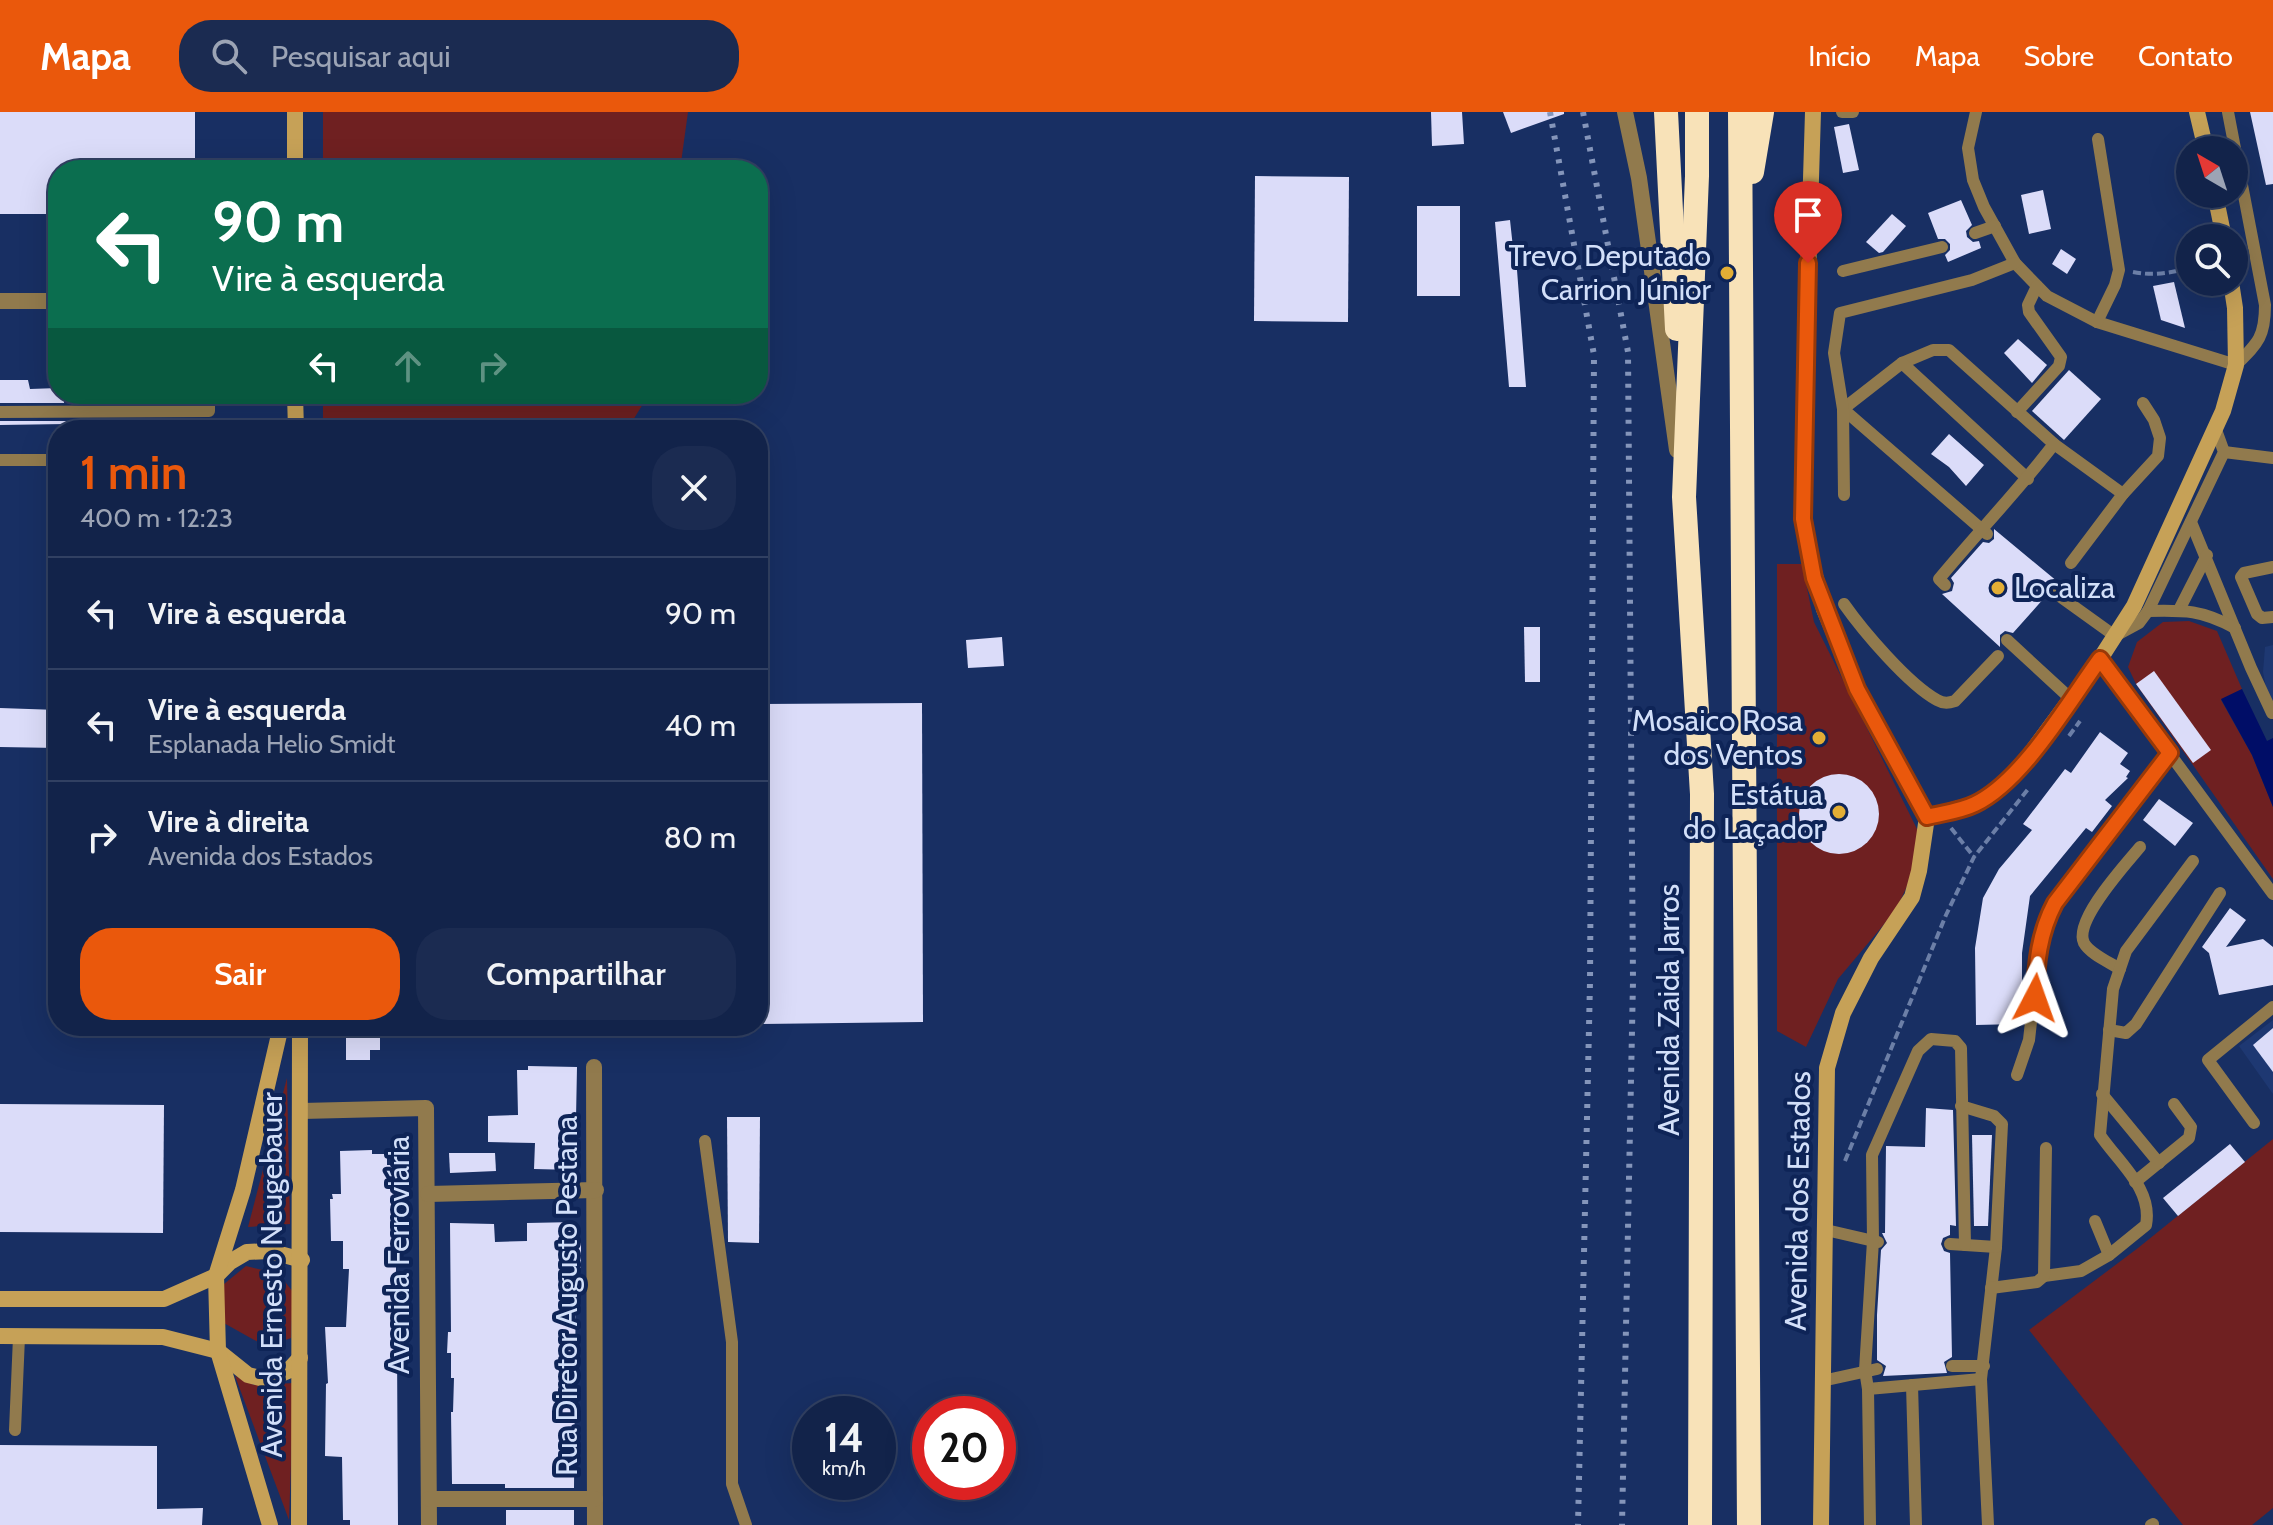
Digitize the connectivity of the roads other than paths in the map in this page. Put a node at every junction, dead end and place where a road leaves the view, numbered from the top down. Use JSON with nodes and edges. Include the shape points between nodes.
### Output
{"nodes":[{"id":1,"x":295,"y":112,"type":"edge"},
{"id":2,"x":1625,"y":112,"type":"edge"},
{"id":3,"x":1666,"y":112,"type":"edge"},
{"id":4,"x":1697,"y":112,"type":"edge"},
{"id":5,"x":1740,"y":112,"type":"edge"},
{"id":6,"x":1762,"y":112,"type":"edge"},
{"id":7,"x":1813,"y":112,"type":"edge"},
{"id":8,"x":1842,"y":112,"type":"edge"},
{"id":9,"x":1853,"y":112,"type":"edge"},
{"id":10,"x":1976,"y":112,"type":"edge"},
{"id":11,"x":2197,"y":112,"type":"edge"},
{"id":12,"x":2228,"y":112,"type":"edge"},
{"id":13,"x":2203,"y":136,"type":"edge"},
{"id":14,"x":2098,"y":139,"type":"dead end"},
{"id":15,"x":295,"y":160,"type":"edge"},
{"id":16,"x":1995,"y":226,"type":"junction"},
{"id":17,"x":1741,"y":229,"type":"junction"},
{"id":18,"x":1975,"y":233,"type":"dead end"},
{"id":19,"x":1942,"y":247,"type":"dead end"},
{"id":20,"x":2015,"y":263,"type":"junction"},
{"id":21,"x":1843,"y":271,"type":"dead end"},
{"id":22,"x":2037,"y":286,"type":"junction"},
{"id":23,"x":2233,"y":296,"type":"edge"},
{"id":24,"x":0,"y":301,"type":"edge"},
{"id":25,"x":48,"y":301,"type":"edge"},
{"id":26,"x":2097,"y":322,"type":"junction"},
{"id":27,"x":1902,"y":363,"type":"junction"},
{"id":28,"x":2236,"y":365,"type":"junction"},
{"id":29,"x":2143,"y":403,"type":"dead end"},
{"id":30,"x":209,"y":404,"type":"edge"},
{"id":31,"x":1843,"y":409,"type":"junction"},
{"id":32,"x":0,"y":412,"type":"edge"},
{"id":33,"x":2017,"y":412,"type":"junction"},
{"id":34,"x":2215,"y":427,"type":"junction"},
{"id":35,"x":2054,"y":444,"type":"junction"},
{"id":36,"x":2224,"y":452,"type":"junction"},
{"id":37,"x":2273,"y":458,"type":"edge"},
{"id":38,"x":0,"y":460,"type":"edge"},
{"id":39,"x":48,"y":460,"type":"edge"},
{"id":40,"x":2028,"y":479,"type":"junction"},
{"id":41,"x":2123,"y":494,"type":"junction"},
{"id":42,"x":1844,"y":495,"type":"dead end"},
{"id":43,"x":1684,"y":497,"type":"junction"},
{"id":44,"x":2191,"y":522,"type":"junction"},
{"id":45,"x":1984,"y":532,"type":"junction"},
{"id":46,"x":2207,"y":555,"type":"junction"},
{"id":47,"x":2071,"y":563,"type":"dead end"},
{"id":48,"x":2273,"y":567,"type":"edge"},
{"id":49,"x":1942,"y":582,"type":"dead end"},
{"id":50,"x":2051,"y":590,"type":"dead end"},
{"id":51,"x":1844,"y":604,"type":"dead end"},
{"id":52,"x":2179,"y":610,"type":"junction"},
{"id":53,"x":2148,"y":611,"type":"junction"},
{"id":54,"x":2273,"y":617,"type":"edge"},
{"id":55,"x":2235,"y":628,"type":"junction"},
{"id":56,"x":2115,"y":636,"type":"junction"},
{"id":57,"x":2007,"y":640,"type":"dead end"},
{"id":58,"x":1998,"y":656,"type":"dead end"},
{"id":59,"x":2100,"y":659,"type":"junction"},
{"id":60,"x":2071,"y":699,"type":"junction"},
{"id":61,"x":2272,"y":713,"type":"edge"},
{"id":62,"x":2170,"y":753,"type":"junction"},
{"id":63,"x":1927,"y":817,"type":"junction"},
{"id":64,"x":2140,"y":847,"type":"dead end"},
{"id":65,"x":2193,"y":861,"type":"dead end"},
{"id":66,"x":2220,"y":893,"type":"dead end"},
{"id":67,"x":2273,"y":894,"type":"edge"},
{"id":68,"x":2120,"y":969,"type":"junction"},
{"id":69,"x":2273,"y":1007,"type":"edge"},
{"id":70,"x":2109,"y":1030,"type":"junction"},
{"id":71,"x":279,"y":1036,"type":"edge"},
{"id":72,"x":300,"y":1036,"type":"edge"},
{"id":73,"x":594,"y":1067,"type":"dead end"},
{"id":74,"x":2017,"y":1075,"type":"dead end"},
{"id":75,"x":2102,"y":1094,"type":"junction"},
{"id":76,"x":2174,"y":1104,"type":"dead end"},
{"id":77,"x":1961,"y":1106,"type":"junction"},
{"id":78,"x":302,"y":1111,"type":"junction"},
{"id":79,"x":2254,"y":1123,"type":"dead end"},
{"id":80,"x":705,"y":1141,"type":"dead end"},
{"id":81,"x":2046,"y":1148,"type":"dead end"},
{"id":82,"x":2159,"y":1163,"type":"junction"},
{"id":83,"x":2135,"y":1182,"type":"junction"},
{"id":84,"x":596,"y":1190,"type":"junction"},
{"id":85,"x":428,"y":1194,"type":"junction"},
{"id":86,"x":2095,"y":1221,"type":"dead end"},
{"id":87,"x":1826,"y":1230,"type":"junction"},
{"id":88,"x":1876,"y":1241,"type":"junction"},
{"id":89,"x":1950,"y":1244,"type":"dead end"},
{"id":90,"x":1965,"y":1245,"type":"junction"},
{"id":91,"x":1996,"y":1247,"type":"junction"},
{"id":92,"x":2109,"y":1255,"type":"junction"},
{"id":93,"x":302,"y":1260,"type":"junction"},
{"id":94,"x":216,"y":1276,"type":"junction"},
{"id":95,"x":2044,"y":1276,"type":"junction"},
{"id":96,"x":1991,"y":1288,"type":"junction"},
{"id":97,"x":0,"y":1299,"type":"edge"},
{"id":98,"x":0,"y":1336,"type":"edge"},
{"id":99,"x":19,"y":1337,"type":"junction"},
{"id":100,"x":218,"y":1351,"type":"junction"},
{"id":101,"x":300,"y":1358,"type":"junction"},
{"id":102,"x":1952,"y":1366,"type":"dead end"},
{"id":103,"x":1871,"y":1369,"type":"junction"},
{"id":104,"x":1983,"y":1373,"type":"junction"},
{"id":105,"x":1822,"y":1381,"type":"junction"},
{"id":106,"x":1912,"y":1385,"type":"junction"},
{"id":107,"x":1868,"y":1389,"type":"junction"},
{"id":108,"x":15,"y":1430,"type":"dead end"},
{"id":109,"x":429,"y":1499,"type":"junction"},
{"id":110,"x":595,"y":1499,"type":"junction"},
{"id":111,"x":270,"y":1525,"type":"edge"},
{"id":112,"x":299,"y":1525,"type":"edge"},
{"id":113,"x":429,"y":1525,"type":"edge"},
{"id":114,"x":595,"y":1525,"type":"edge"},
{"id":115,"x":746,"y":1525,"type":"edge"},
{"id":116,"x":1700,"y":1525,"type":"edge"},
{"id":117,"x":1749,"y":1525,"type":"edge"},
{"id":118,"x":1821,"y":1525,"type":"edge"},
{"id":119,"x":1870,"y":1525,"type":"edge"},
{"id":120,"x":1916,"y":1525,"type":"edge"},
{"id":121,"x":1988,"y":1525,"type":"edge"}],
"edges":[{"from":1,"to":15,"type":"street"},
{"from":2,"to":43,"type":"street"},
{"from":3,"to":43,"type":"highway"},
{"from":4,"to":43,"type":"highway","name":"Avenida Zaida Jarros"},
{"from":5,"to":17,"type":"highway"},
{"from":6,"to":17,"type":"highway"},
{"from":7,"to":63,"type":"street","via":[[1803,519],[1824,609],[1857,689]]},
{"from":8,"to":9,"type":"lane"},
{"from":10,"to":16,"type":"lane","via":[[1968,148],[1973,180]]},
{"from":11,"to":13,"type":"street"},
{"from":12,"to":28,"type":"lane","via":[[2265,305],[2265,327],[2255,347]]},
{"from":14,"to":26,"type":"lane","via":[[2119,270]]},
{"from":16,"to":18,"type":"lane"},
{"from":16,"to":20,"type":"lane"},
{"from":17,"to":117,"type":"highway"},
{"from":19,"to":21,"type":"lane"},
{"from":20,"to":22,"type":"lane"},
{"from":20,"to":31,"type":"lane","via":[[1972,280],[1840,313],[1834,353]]},
{"from":22,"to":26,"type":"lane"},
{"from":22,"to":33,"type":"lane","via":[[2029,312],[2061,357],[2059,366]]},
{"from":23,"to":28,"type":"street"},
{"from":24,"to":25,"type":"street"},
{"from":26,"to":28,"type":"lane"},
{"from":27,"to":31,"type":"lane"},
{"from":27,"to":33,"type":"lane","via":[[1933,350],[1949,350]]},
{"from":27,"to":40,"type":"lane"},
{"from":28,"to":34,"type":"street"},
{"from":29,"to":41,"type":"lane","via":[[2160,438],[2158,456]]},
{"from":30,"to":32,"type":"lane","via":[[209,411]]},
{"from":31,"to":42,"type":"lane"},
{"from":31,"to":45,"type":"lane"},
{"from":33,"to":35,"type":"lane"},
{"from":34,"to":36,"type":"lane"},
{"from":34,"to":56,"type":"street","via":[[2134,606]]},
{"from":35,"to":40,"type":"lane"},
{"from":35,"to":41,"type":"lane"},
{"from":36,"to":37,"type":"lane"},
{"from":36,"to":44,"type":"lane"},
{"from":38,"to":39,"type":"lane"},
{"from":40,"to":45,"type":"lane"},
{"from":41,"to":47,"type":"lane"},
{"from":43,"to":116,"type":"highway","name":"Avenida Zaida Jarros","via":[[1702,794]]},
{"from":44,"to":46,"type":"lane"},
{"from":44,"to":53,"type":"lane"},
{"from":45,"to":49,"type":"lane"},
{"from":46,"to":52,"type":"lane"},
{"from":46,"to":55,"type":"lane"},
{"from":48,"to":54,"type":"lane","via":[[2241,577],[2257,614]]},
{"from":50,"to":56,"type":"lane"},
{"from":51,"to":58,"type":"lane","via":[[1863,632],[1919,687],[1946,704]]},
{"from":52,"to":53,"type":"lane"},
{"from":52,"to":55,"type":"lane","via":[[2210,614]]},
{"from":53,"to":56,"type":"lane","via":[[2131,629]]},
{"from":55,"to":61,"type":"lane"},
{"from":56,"to":59,"type":"street"},
{"from":57,"to":60,"type":"lane"},
{"from":59,"to":60,"type":"street"},
{"from":59,"to":62,"type":"lane"},
{"from":60,"to":63,"type":"street","via":[[2017,772],[1997,790],[1974,804]]},
{"from":62,"to":67,"type":"lane"},
{"from":62,"to":74,"type":"lane","via":[[2045,921],[2029,1040]]},
{"from":63,"to":87,"type":"street","name":"Avenida dos Estados","via":[[1912,897],[1871,958],[1833,1041],[1827,1068]]},
{"from":64,"to":68,"type":"lane","via":[[2083,928],[2087,948]]},
{"from":65,"to":68,"type":"lane","via":[[2126,951]]},
{"from":66,"to":70,"type":"lane","via":[[2136,1024],[2126,1033]]},
{"from":68,"to":70,"type":"lane"},
{"from":69,"to":79,"type":"lane","via":[[2208,1060]]},
{"from":70,"to":75,"type":"lane"},
{"from":71,"to":94,"type":"street","name":"Avenida Ernesto Neugebauer","via":[[243,1190]]},
{"from":72,"to":78,"type":"street","name":"Avenida Ernesto Neugebauer"},
{"from":73,"to":84,"type":"street","name":"Rua Diretor Augusto Pestana"},
{"from":75,"to":82,"type":"lane"},
{"from":75,"to":83,"type":"lane","via":[[2100,1135]]},
{"from":76,"to":82,"type":"lane","via":[[2191,1127],[2189,1138]]},
{"from":77,"to":88,"type":"lane","via":[[1961,1048],[1955,1041],[1931,1039],[1918,1051],[1872,1155]]},
{"from":77,"to":90,"type":"lane"},
{"from":77,"to":91,"type":"lane","via":[[1994,1116],[2002,1124]]},
{"from":78,"to":85,"type":"street","name":"Avenida Ferroviária","via":[[426,1108]]},
{"from":78,"to":93,"type":"street","name":"Avenida Ernesto Neugebauer"},
{"from":80,"to":115,"type":"lane","via":[[732,1342],[732,1484]]},
{"from":81,"to":95,"type":"lane"},
{"from":82,"to":83,"type":"lane"},
{"from":83,"to":92,"type":"lane","via":[[2149,1211],[2146,1225]]},
{"from":84,"to":85,"type":"street"},
{"from":84,"to":110,"type":"street","name":"Rua Diretor Augusto Pestana"},
{"from":85,"to":109,"type":"street","name":"Avenida Ferroviária"},
{"from":86,"to":92,"type":"lane"},
{"from":87,"to":88,"type":"lane"},
{"from":87,"to":105,"type":"street","name":"Avenida dos Estados"},
{"from":88,"to":103,"type":"lane"},
{"from":89,"to":90,"type":"lane"},
{"from":90,"to":91,"type":"lane"},
{"from":91,"to":96,"type":"lane"},
{"from":92,"to":95,"type":"lane","via":[[2081,1271]]},
{"from":93,"to":94,"type":"street","via":[[269,1251],[247,1252]]},
{"from":93,"to":101,"type":"street","name":"Avenida Ernesto Neugebauer"},
{"from":94,"to":97,"type":"street","via":[[164,1299]]},
{"from":94,"to":100,"type":"street","name":"Avenida Ernesto Neugebauer"},
{"from":95,"to":96,"type":"lane","via":[[2037,1282]]},
{"from":96,"to":104,"type":"lane"},
{"from":98,"to":99,"type":"street"},
{"from":99,"to":100,"type":"street","via":[[163,1337]]},
{"from":99,"to":108,"type":"lane"},
{"from":100,"to":101,"type":"street","via":[[260,1378],[288,1371]]},
{"from":100,"to":111,"type":"street","name":"Avenida Ernesto Neugebauer"},
{"from":101,"to":112,"type":"street","name":"Avenida Ernesto Neugebauer"},
{"from":102,"to":104,"type":"lane"},
{"from":103,"to":105,"type":"lane"},
{"from":103,"to":107,"type":"lane"},
{"from":104,"to":106,"type":"lane"},
{"from":104,"to":121,"type":"lane"},
{"from":105,"to":118,"type":"street","name":"Avenida dos Estados"},
{"from":106,"to":107,"type":"lane"},
{"from":106,"to":120,"type":"lane"},
{"from":107,"to":119,"type":"lane"},
{"from":109,"to":110,"type":"street"},
{"from":109,"to":113,"type":"street","name":"Avenida Ferroviária"},
{"from":110,"to":114,"type":"street","name":"Rua Diretor Augusto Pestana"}]}
